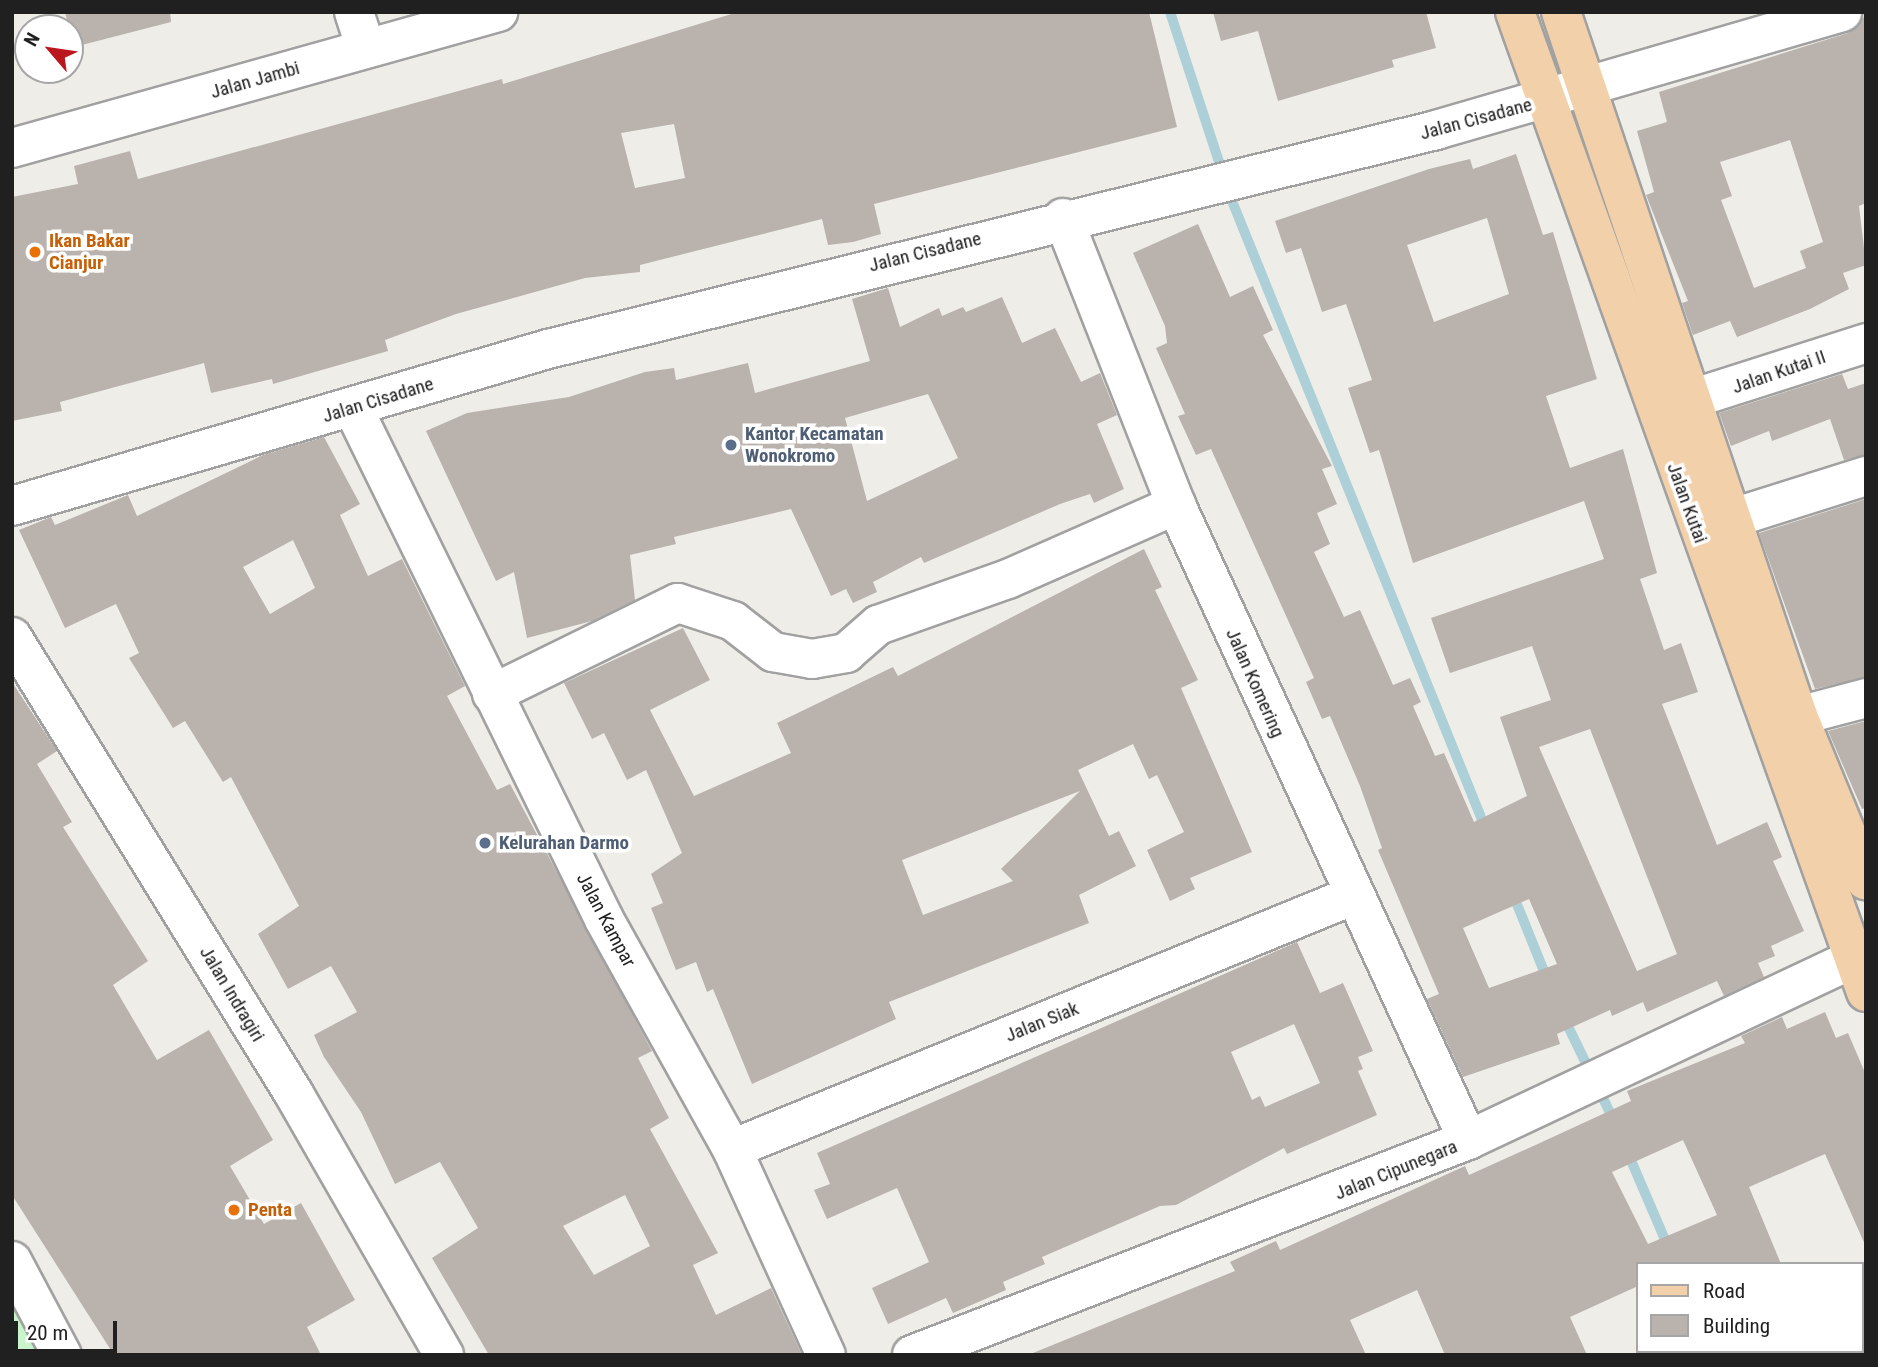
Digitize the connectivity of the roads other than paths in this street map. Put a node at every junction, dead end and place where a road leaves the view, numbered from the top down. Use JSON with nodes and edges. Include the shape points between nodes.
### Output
{"nodes":[{"id":1,"x":354,"y":12,"type":"edge"},
{"id":2,"x":498,"y":12,"type":"edge"},
{"id":3,"x":1515,"y":12,"type":"edge"},
{"id":4,"x":1561,"y":12,"type":"edge"},
{"id":5,"x":1842,"y":12,"type":"edge"},
{"id":6,"x":366,"y":48,"type":"junction"},
{"id":7,"x":1585,"y":88,"type":"junction"},
{"id":8,"x":1546,"y":101,"type":"junction"},
{"id":9,"x":12,"y":148,"type":"edge"},
{"id":10,"x":1063,"y":218,"type":"junction"},
{"id":11,"x":1866,"y":343,"type":"edge"},
{"id":12,"x":1690,"y":399,"type":"junction"},
{"id":13,"x":353,"y":408,"type":"junction"},
{"id":14,"x":1866,"y":476,"type":"edge"},
{"id":15,"x":1176,"y":505,"type":"junction"},
{"id":16,"x":12,"y":506,"type":"edge"},
{"id":17,"x":1733,"y":518,"type":"junction"},
{"id":18,"x":12,"y":638,"type":"edge"},
{"id":19,"x":492,"y":694,"type":"junction"},
{"id":20,"x":1866,"y":698,"type":"edge"},
{"id":21,"x":1798,"y":716,"type":"junction"},
{"id":22,"x":1866,"y":881,"type":"edge"},
{"id":23,"x":1352,"y":896,"type":"junction"},
{"id":24,"x":1861,"y":968,"type":"edge"},
{"id":25,"x":1468,"y":1140,"type":"junction"},
{"id":26,"x":733,"y":1149,"type":"junction"},
{"id":27,"x":12,"y":1261,"type":"edge"},
{"id":28,"x":62,"y":1355,"type":"edge"},
{"id":29,"x":444,"y":1355,"type":"edge"},
{"id":30,"x":826,"y":1355,"type":"edge"},
{"id":31,"x":912,"y":1355,"type":"edge"}],
"edges":[{"from":1,"to":6,"type":"street"},
{"from":2,"to":6,"type":"street","name":"Jalan Jambi"},
{"from":3,"to":8,"type":"main road","name":"Jalan Kutai"},
{"from":4,"to":7,"type":"main road","name":"Jalan Kutai"},
{"from":5,"to":7,"type":"street","name":"Jalan Cisadane"},
{"from":6,"to":9,"type":"street","name":"Jalan Jambi"},
{"from":7,"to":8,"type":"street","name":"Jalan Cisadane"},
{"from":7,"to":12,"type":"main road","name":"Jalan Kutai"},
{"from":8,"to":10,"type":"street","name":"Jalan Cisadane"},
{"from":8,"to":24,"type":"main road","name":"Jalan Kutai"},
{"from":10,"to":13,"type":"street","name":"Jalan Cisadane","via":[[548,349]]},
{"from":10,"to":15,"type":"street","name":"Jalan Komering"},
{"from":11,"to":12,"type":"street","name":"Jalan Kutai II"},
{"from":12,"to":17,"type":"main road","name":"Jalan Kutai"},
{"from":13,"to":16,"type":"street","name":"Jalan Cisadane"},
{"from":13,"to":19,"type":"street","name":"Jalan Kampar"},
{"from":14,"to":17,"type":"street"},
{"from":15,"to":19,"type":"street","via":[[1008,579],[878,625],[846,653],[812,659],[773,652],[733,621],[678,603]]},
{"from":15,"to":23,"type":"street","name":"Jalan Komering"},
{"from":17,"to":21,"type":"main road","name":"Jalan Kutai"},
{"from":18,"to":29,"type":"street","name":"Jalan Indragiri","via":[[294,1094]]},
{"from":19,"to":26,"type":"street","name":"Jalan Kampar","via":[[604,919]]},
{"from":20,"to":21,"type":"street"},
{"from":21,"to":22,"type":"main road","name":"Jalan Kutai"},
{"from":23,"to":25,"type":"street","name":"Jalan Komering"},
{"from":23,"to":26,"type":"street","name":"Jalan Siak"},
{"from":24,"to":25,"type":"street","name":"Jalan Cipunegara"},
{"from":25,"to":31,"type":"street","name":"Jalan Cipunegara"},
{"from":26,"to":30,"type":"street","name":"Jalan Kampar"},
{"from":27,"to":28,"type":"street"}]}
